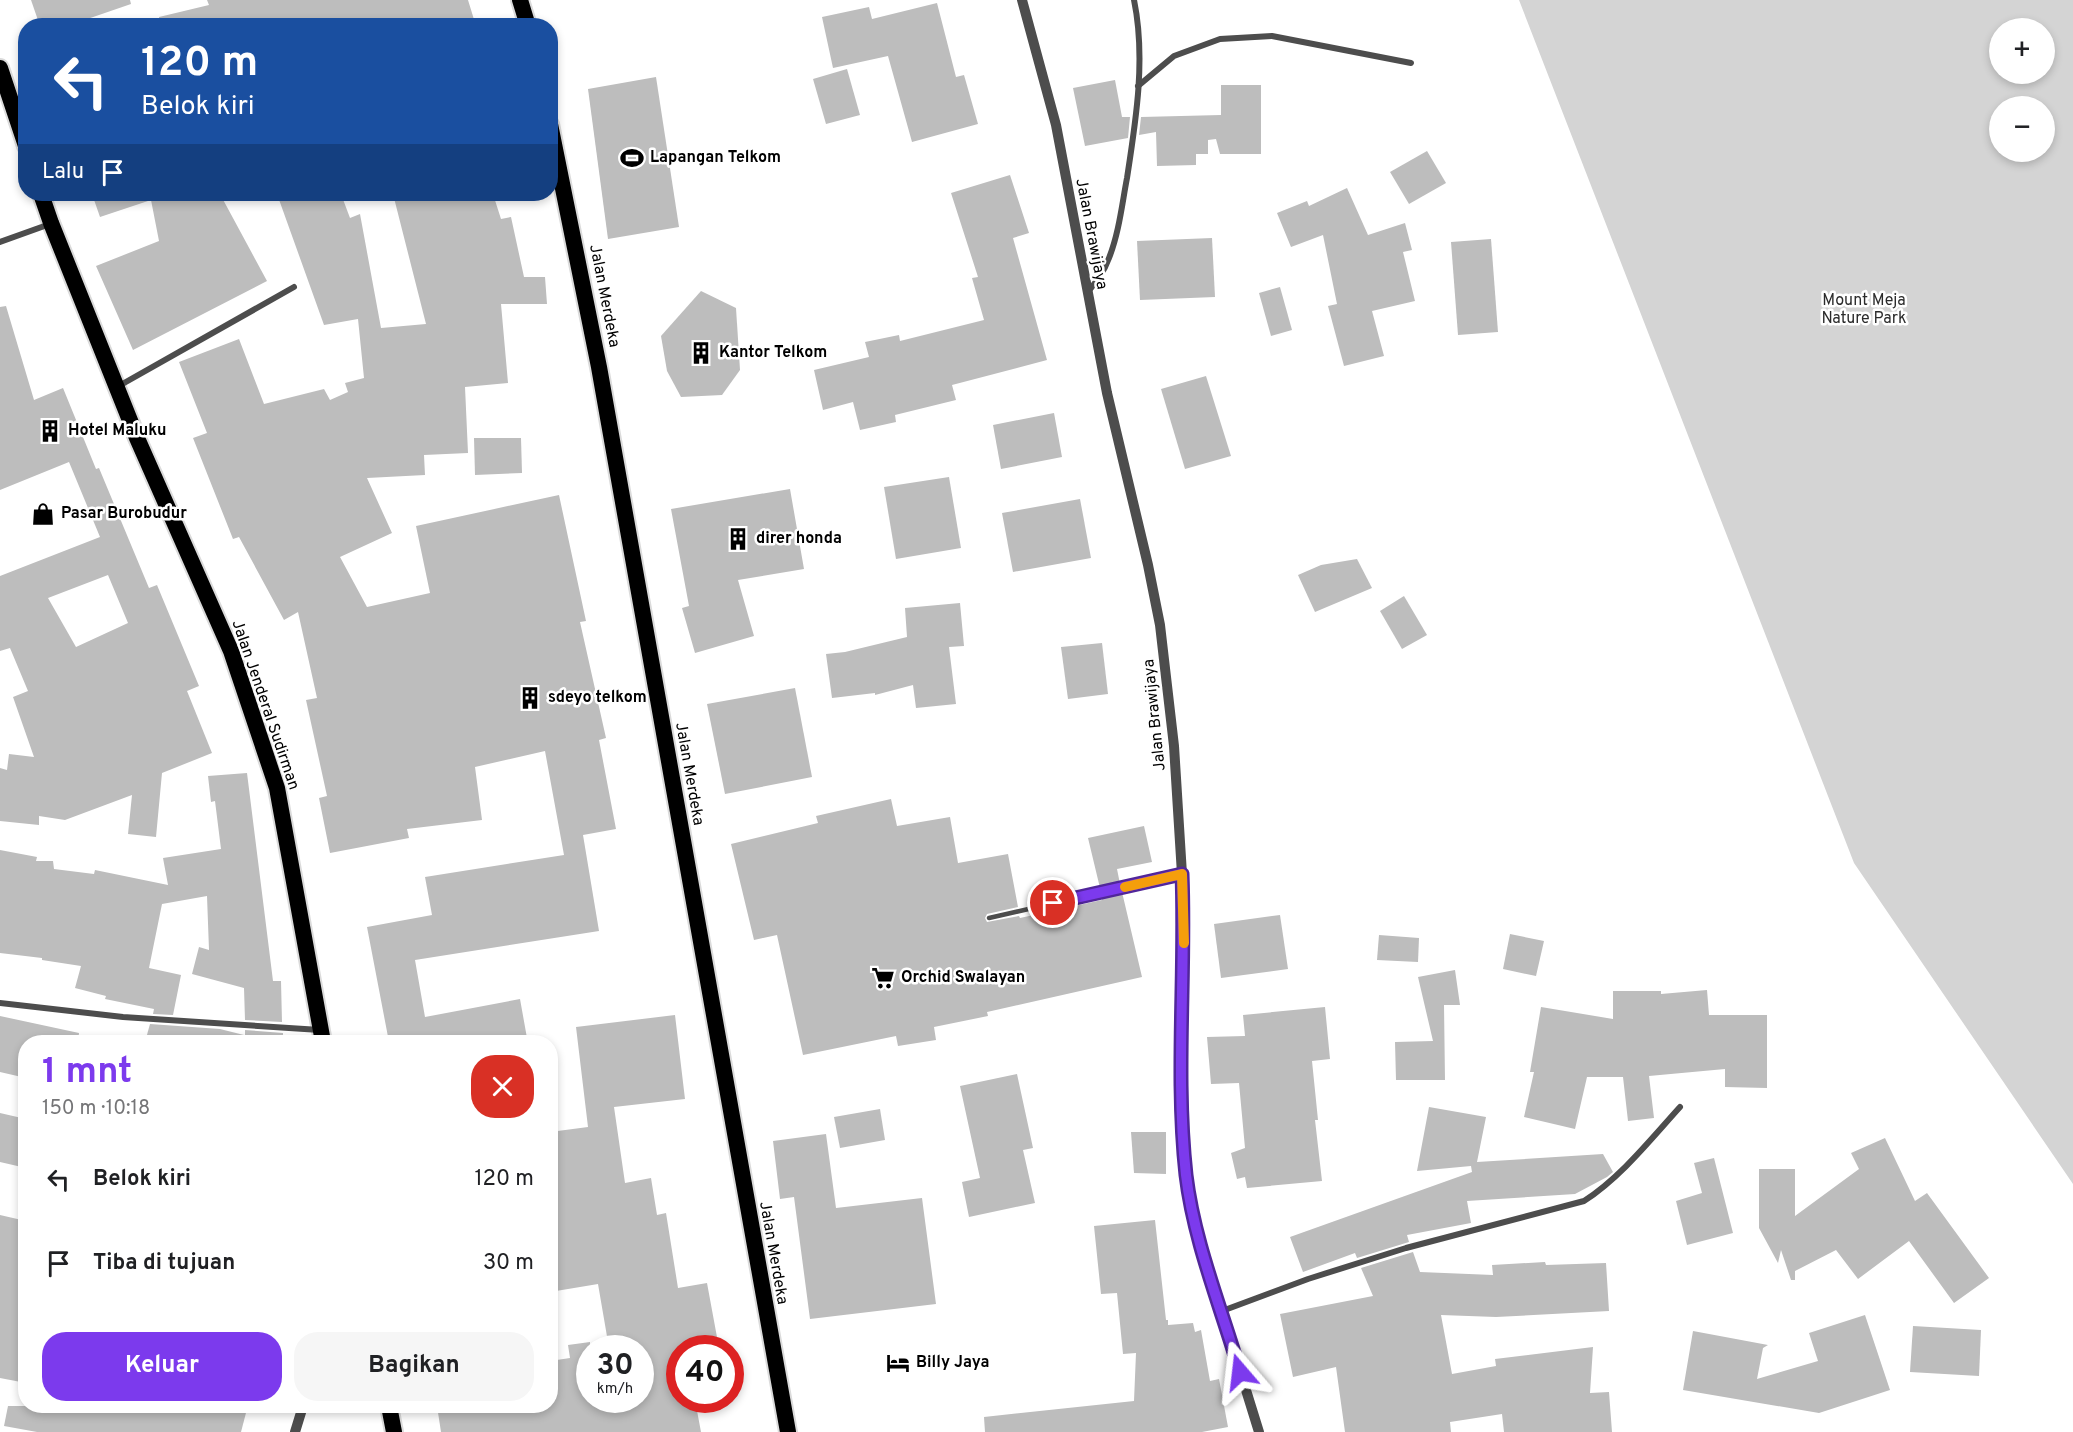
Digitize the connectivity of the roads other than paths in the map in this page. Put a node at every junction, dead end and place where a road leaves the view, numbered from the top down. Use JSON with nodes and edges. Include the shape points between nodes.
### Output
{"nodes":[{"id":1,"x":520,"y":0,"type":"edge"},
{"id":2,"x":1022,"y":0,"type":"edge"},
{"id":3,"x":1134,"y":0,"type":"edge"},
{"id":4,"x":526,"y":18,"type":"edge"},
{"id":5,"x":1411,"y":63,"type":"dead end"},
{"id":6,"x":0,"y":68,"type":"edge"},
{"id":7,"x":1138,"y":86,"type":"junction"},
{"id":8,"x":18,"y":122,"type":"edge"},
{"id":9,"x":558,"y":164,"type":"edge"},
{"id":10,"x":43,"y":201,"type":"edge"},
{"id":11,"x":51,"y":223,"type":"junction"},
{"id":12,"x":0,"y":242,"type":"edge"},
{"id":13,"x":294,"y":287,"type":"dead end"},
{"id":14,"x":1087,"y":293,"type":"junction"},
{"id":15,"x":117,"y":387,"type":"junction"},
{"id":16,"x":1182,"y":874,"type":"junction"},
{"id":17,"x":989,"y":918,"type":"dead end"},
{"id":18,"x":0,"y":1003,"type":"edge"},
{"id":19,"x":312,"y":1035,"type":"edge"},
{"id":20,"x":322,"y":1035,"type":"edge"},
{"id":21,"x":1680,"y":1107,"type":"dead end"},
{"id":22,"x":1222,"y":1311,"type":"junction"},
{"id":23,"x":301,"y":1413,"type":"edge"},
{"id":24,"x":390,"y":1413,"type":"edge"},
{"id":25,"x":295,"y":1432,"type":"edge"},
{"id":26,"x":394,"y":1432,"type":"edge"},
{"id":27,"x":788,"y":1432,"type":"edge"},
{"id":28,"x":1259,"y":1432,"type":"edge"}],
"edges":[{"from":1,"to":4,"type":"highway"},
{"from":2,"to":14,"type":"street","name":"Jalan Brawijaya","via":[[1056,125]]},
{"from":3,"to":7,"type":"street"},
{"from":5,"to":7,"type":"street","via":[[1272,36],[1220,39],[1174,56]]},
{"from":6,"to":8,"type":"highway"},
{"from":7,"to":14,"type":"street","via":[[1120,219],[1110,258]]},
{"from":9,"to":27,"type":"highway","name":"Jalan Merdeka","via":[[599,366]]},
{"from":10,"to":11,"type":"highway","name":"Jalan Jenderal Sudirman"},
{"from":11,"to":12,"type":"street"},
{"from":11,"to":15,"type":"highway","name":"Jalan Jenderal Sudirman"},
{"from":13,"to":15,"type":"street"},
{"from":14,"to":16,"type":"street","name":"Jalan Brawijaya","via":[[1160,625],[1174,746]]},
{"from":15,"to":20,"type":"highway","name":"Jalan Jenderal Sudirman","via":[[231,651],[277,788]]},
{"from":16,"to":17,"type":"lane"},
{"from":16,"to":22,"type":"street","name":"Jalan Brawijaya","via":[[1185,1166],[1197,1232]]},
{"from":18,"to":19,"type":"street"},
{"from":21,"to":22,"type":"street","via":[[1603,1189],[1584,1201],[1406,1248]]},
{"from":22,"to":28,"type":"street","name":"Jalan Brawijaya"},
{"from":23,"to":25,"type":"street"},
{"from":24,"to":26,"type":"highway"}]}
